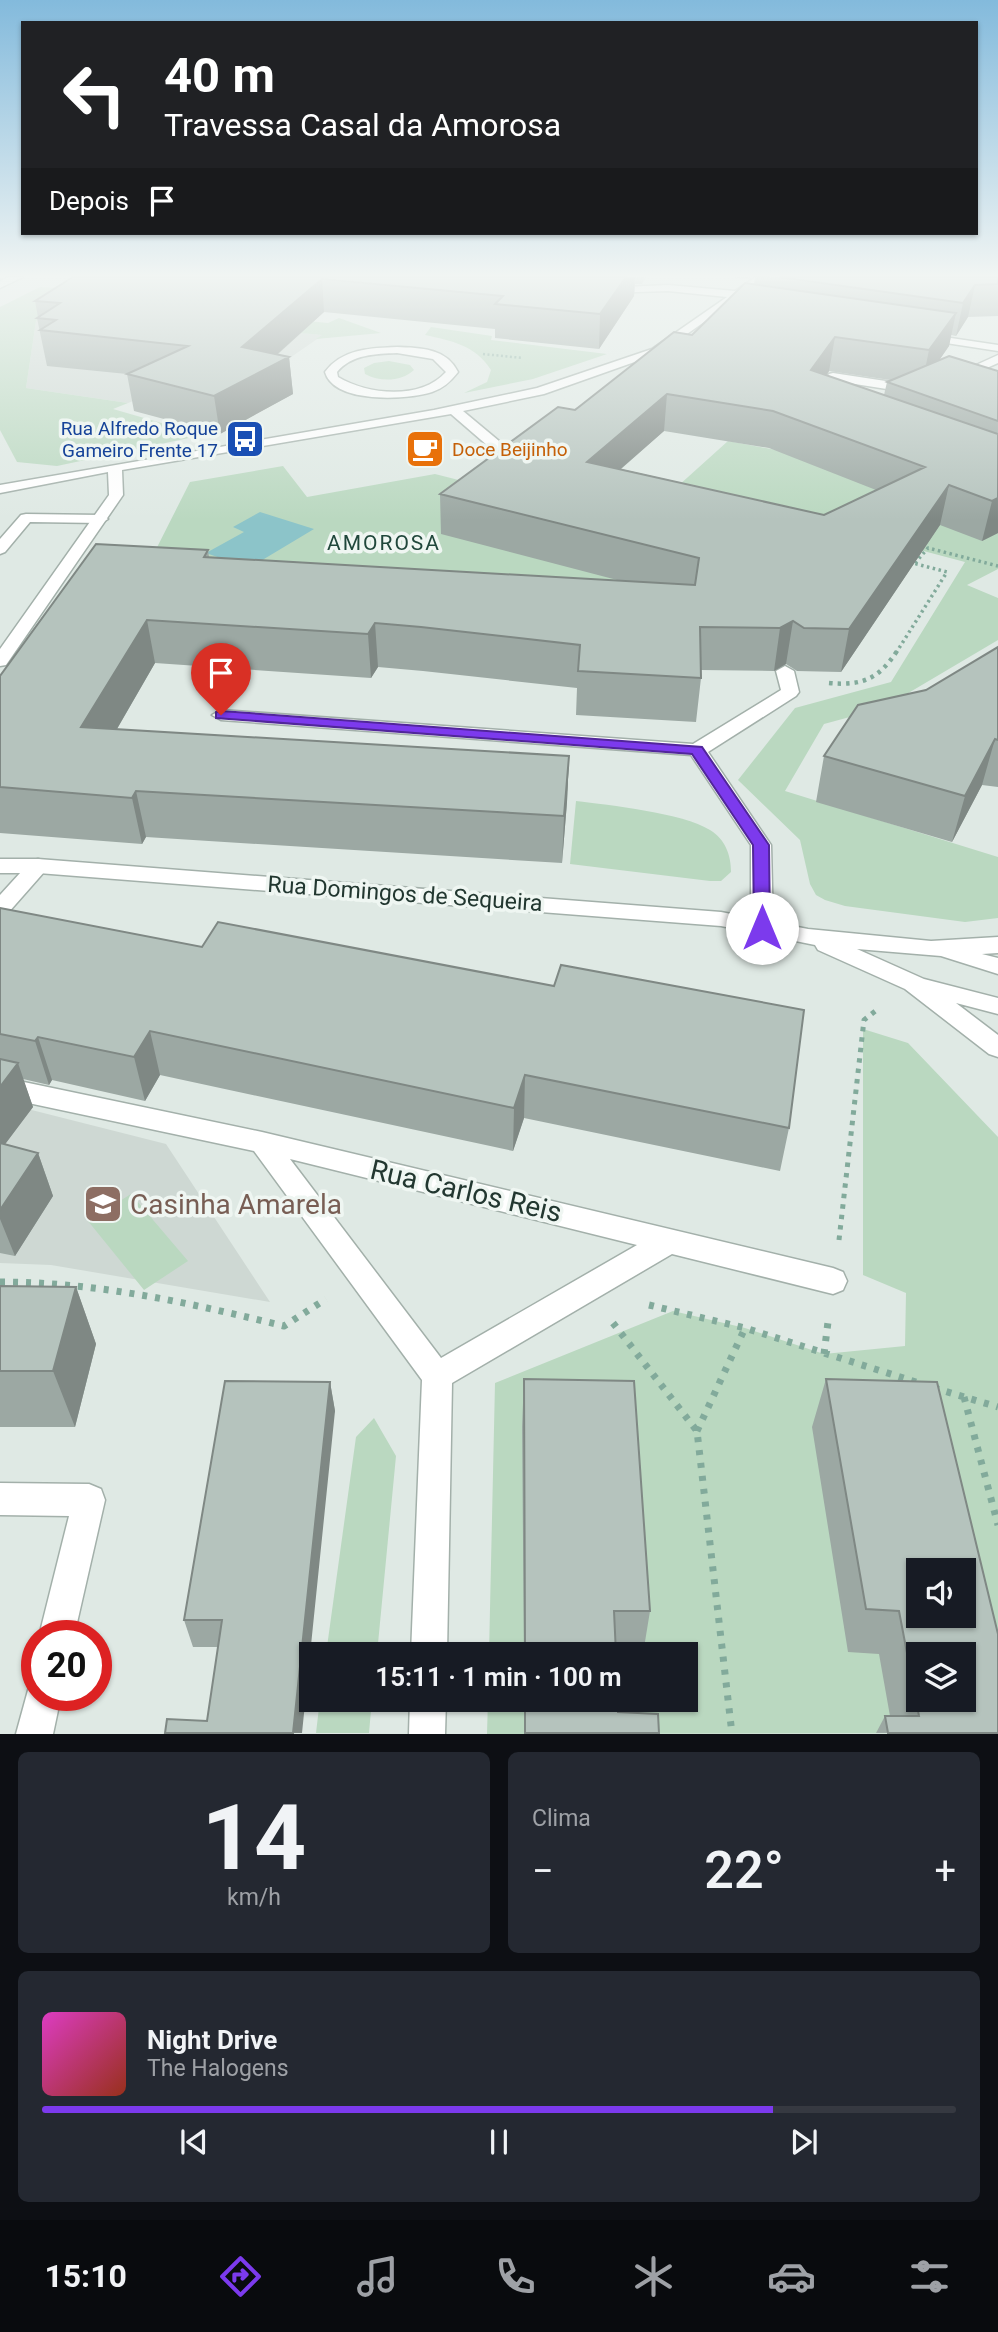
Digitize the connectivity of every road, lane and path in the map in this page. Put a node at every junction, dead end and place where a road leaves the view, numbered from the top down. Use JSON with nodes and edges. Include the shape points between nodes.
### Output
{"nodes":[{"id":1,"x":351,"y":358,"type":"edge"},
{"id":2,"x":437,"y":358,"type":"edge"},
{"id":3,"x":636,"y":358,"type":"edge"},
{"id":4,"x":998,"y":359,"type":"edge"},
{"id":5,"x":944,"y":382,"type":"edge"},
{"id":6,"x":411,"y":393,"type":"junction"},
{"id":7,"x":897,"y":402,"type":"edge"},
{"id":8,"x":826,"y":408,"type":"edge"},
{"id":9,"x":454,"y":410,"type":"junction"},
{"id":10,"x":434,"y":414,"type":"junction"},
{"id":11,"x":500,"y":450,"type":"edge"},
{"id":12,"x":115,"y":467,"type":"junction"},
{"id":13,"x":0,"y":488,"type":"edge"},
{"id":14,"x":101,"y":519,"type":"junction"},
{"id":15,"x":0,"y":549,"type":"edge"},
{"id":16,"x":901,"y":560,"type":"edge"},
{"id":17,"x":915,"y":563,"type":"junction"},
{"id":18,"x":998,"y":566,"type":"edge"},
{"id":19,"x":0,"y":661,"type":"edge"},
{"id":20,"x":786,"y":676,"type":"joint"},
{"id":21,"x":221,"y":715,"type":"dead end"},
{"id":22,"x":697,"y":750,"type":"junction"},
{"id":23,"x":0,"y":866,"type":"edge"},
{"id":24,"x":38,"y":866,"type":"junction"},
{"id":25,"x":0,"y":908,"type":"edge"},
{"id":26,"x":762,"y":928,"type":"junction"},
{"id":27,"x":808,"y":937,"type":"junction"},
{"id":28,"x":998,"y":945,"type":"edge"},
{"id":29,"x":931,"y":948,"type":"junction"},
{"id":30,"x":998,"y":966,"type":"edge"},
{"id":31,"x":913,"y":983,"type":"junction"},
{"id":32,"x":998,"y":1006,"type":"edge"},
{"id":33,"x":998,"y":1048,"type":"edge"},
{"id":34,"x":0,"y":1087,"type":"edge"},
{"id":35,"x":262,"y":1142,"type":"junction"},
{"id":36,"x":849,"y":1166,"type":"dead end"},
{"id":37,"x":671,"y":1240,"type":"junction"},
{"id":38,"x":361,"y":1276,"type":"junction"},
{"id":39,"x":834,"y":1281,"type":"dead end"},
{"id":40,"x":0,"y":1282,"type":"edge"},
{"id":41,"x":587,"y":1290,"type":"junction"},
{"id":42,"x":745,"y":1328,"type":"junction"},
{"id":43,"x":437,"y":1376,"type":"junction"},
{"id":44,"x":964,"y":1397,"type":"junction"},
{"id":45,"x":998,"y":1407,"type":"edge"},
{"id":46,"x":697,"y":1431,"type":"junction"},
{"id":47,"x":0,"y":1499,"type":"edge"},
{"id":48,"x":998,"y":1525,"type":"edge"},
{"id":49,"x":61,"y":1620,"type":"edge"},
{"id":50,"x":429,"y":1642,"type":"edge"},
{"id":51,"x":39,"y":1711,"type":"edge"},
{"id":52,"x":428,"y":1712,"type":"edge"},
{"id":53,"x":34,"y":1734,"type":"edge"},
{"id":54,"x":427,"y":1734,"type":"edge"},
{"id":55,"x":732,"y":1734,"type":"edge"}],
"edges":[{"from":1,"to":6,"type":"street","via":[[331,372],[341,385]]},
{"from":2,"to":6,"type":"street","via":[[450,365],[449,378]]},
{"from":3,"to":9,"type":"street","via":[[540,391]]},
{"from":4,"to":5,"type":"street"},
{"from":6,"to":10,"type":"street"},
{"from":7,"to":8,"type":"street","via":[[921,391],[833,377],[814,405]]},
{"from":9,"to":10,"type":"street"},
{"from":9,"to":11,"type":"street"},
{"from":10,"to":12,"type":"street"},
{"from":12,"to":13,"type":"street"},
{"from":12,"to":14,"type":"street","via":[[116,495]]},
{"from":14,"to":15,"type":"street","via":[[26,518]]},
{"from":14,"to":19,"type":"street"},
{"from":16,"to":17,"type":"path"},
{"from":17,"to":18,"type":"path","via":[[928,548]]},
{"from":17,"to":20,"type":"path","via":[[947,572],[885,670],[854,685]]},
{"from":20,"to":22,"type":"street","via":[[790,692]]},
{"from":21,"to":22,"type":"street"},
{"from":22,"to":26,"type":"street","via":[[761,845]]},
{"from":23,"to":24,"type":"street","name":"Rua Domingos de Sequeira"},
{"from":24,"to":25,"type":"street"},
{"from":24,"to":26,"type":"street","name":"Rua Domingos de Sequeira","via":[[722,919]]},
{"from":26,"to":27,"type":"street","name":"Rua Domingos de Sequeira"},
{"from":27,"to":29,"type":"street"},
{"from":27,"to":31,"type":"street"},
{"from":28,"to":29,"type":"street"},
{"from":29,"to":30,"type":"street"},
{"from":31,"to":32,"type":"street"},
{"from":31,"to":33,"type":"street"},
{"from":31,"to":36,"type":"path","via":[[864,1020]]},
{"from":34,"to":35,"type":"street","name":"Rua Carlos Reis"},
{"from":35,"to":37,"type":"street","name":"Rua Carlos Reis"},
{"from":35,"to":38,"type":"street"},
{"from":37,"to":39,"type":"street","name":"Rua Carlos Reis"},
{"from":37,"to":41,"type":"street"},
{"from":38,"to":40,"type":"path","via":[[284,1326],[113,1291]]},
{"from":38,"to":43,"type":"street"},
{"from":41,"to":42,"type":"path"},
{"from":41,"to":43,"type":"street"},
{"from":41,"to":46,"type":"path"},
{"from":42,"to":44,"type":"path"},
{"from":42,"to":46,"type":"path"},
{"from":43,"to":50,"type":"street"},
{"from":44,"to":45,"type":"path"},
{"from":44,"to":48,"type":"path"},
{"from":46,"to":55,"type":"path"},
{"from":47,"to":49,"type":"street","via":[[89,1500]]},
{"from":51,"to":53,"type":"street"},
{"from":52,"to":54,"type":"street"}]}
